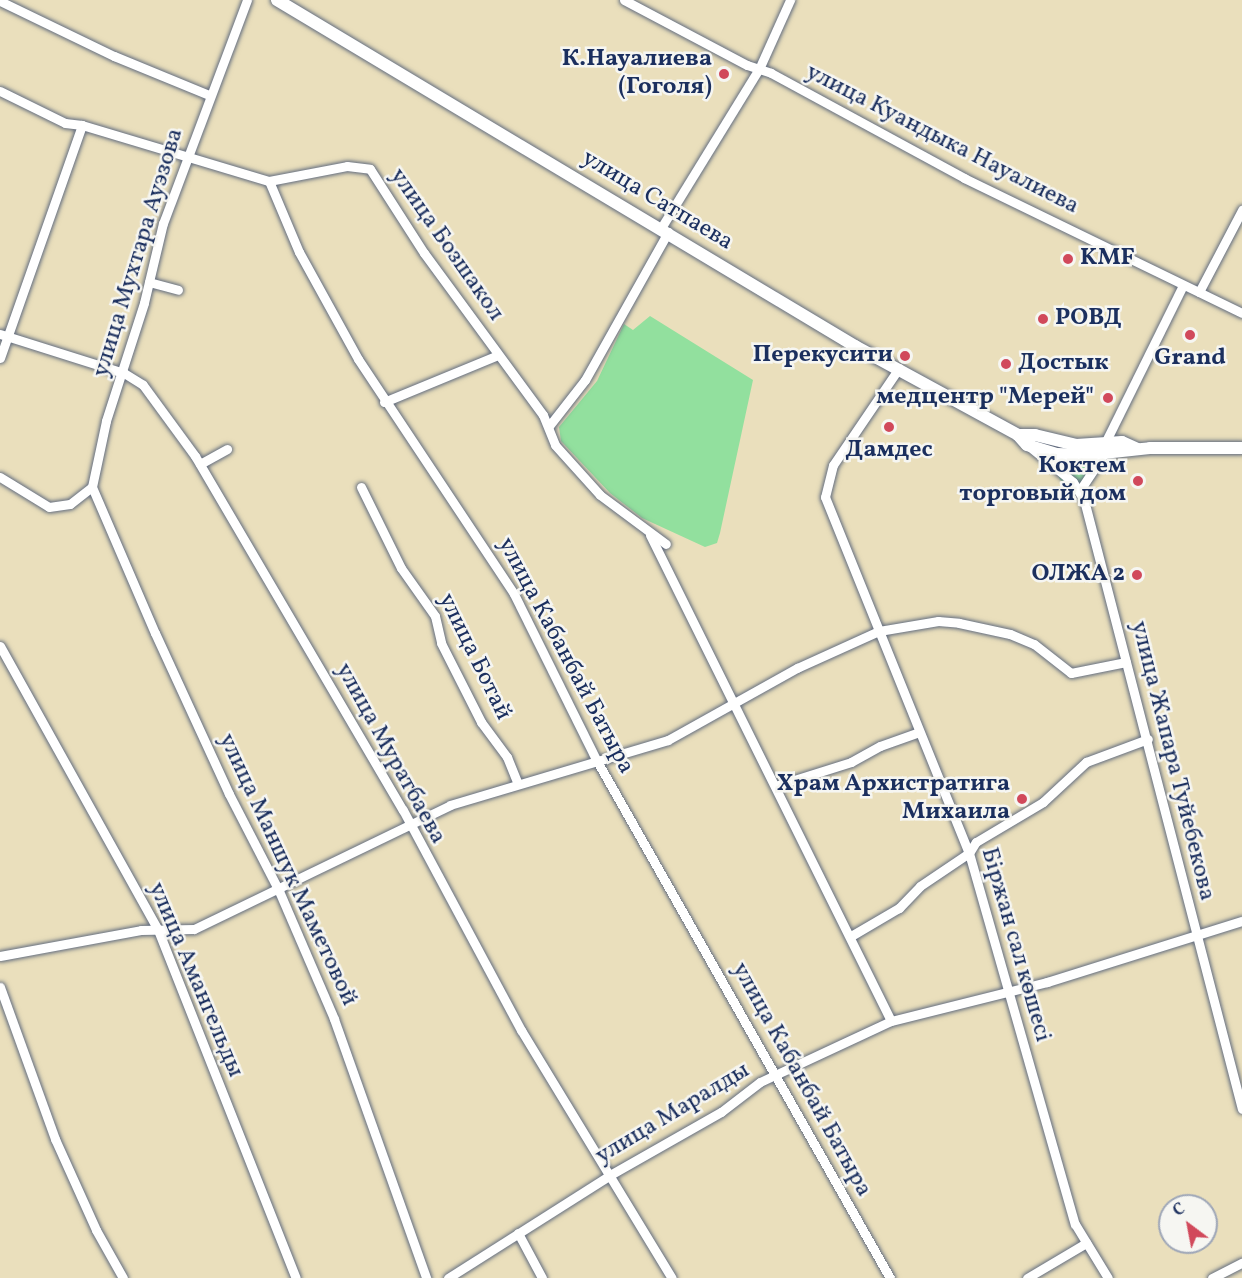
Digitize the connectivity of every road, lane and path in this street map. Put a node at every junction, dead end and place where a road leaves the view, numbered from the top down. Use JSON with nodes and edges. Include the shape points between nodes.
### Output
{"nodes":[{"id":1,"x":0,"y":0,"type":"edge"},
{"id":2,"x":247,"y":0,"type":"edge"},
{"id":3,"x":277,"y":0,"type":"edge"},
{"id":4,"x":624,"y":0,"type":"edge"},
{"id":5,"x":790,"y":0,"type":"edge"},
{"id":6,"x":759,"y":69,"type":"junction"},
{"id":7,"x":0,"y":91,"type":"edge"},
{"id":8,"x":209,"y":95,"type":"junction"},
{"id":9,"x":82,"y":125,"type":"junction"},
{"id":10,"x":186,"y":156,"type":"junction"},
{"id":11,"x":269,"y":181,"type":"junction"},
{"id":12,"x":1242,"y":210,"type":"edge"},
{"id":13,"x":664,"y":230,"type":"junction"},
{"id":14,"x":149,"y":282,"type":"junction"},
{"id":15,"x":1183,"y":285,"type":"junction"},
{"id":16,"x":178,"y":290,"type":"dead end"},
{"id":17,"x":1199,"y":292,"type":"junction"},
{"id":18,"x":1242,"y":313,"type":"edge"},
{"id":19,"x":4,"y":335,"type":"edge"},
{"id":20,"x":498,"y":355,"type":"junction"},
{"id":21,"x":0,"y":358,"type":"edge"},
{"id":22,"x":899,"y":368,"type":"junction"},
{"id":23,"x":124,"y":373,"type":"junction"},
{"id":24,"x":384,"y":402,"type":"junction"},
{"id":25,"x":549,"y":426,"type":"junction"},
{"id":26,"x":1018,"y":435,"type":"junction"},
{"id":27,"x":1027,"y":446,"type":"junction"},
{"id":28,"x":1242,"y":448,"type":"edge"},
{"id":29,"x":227,"y":449,"type":"dead end"},
{"id":30,"x":1104,"y":450,"type":"junction"},
{"id":31,"x":200,"y":464,"type":"junction"},
{"id":32,"x":0,"y":477,"type":"edge"},
{"id":33,"x":92,"y":487,"type":"junction"},
{"id":34,"x":361,"y":487,"type":"dead end"},
{"id":35,"x":1080,"y":490,"type":"junction"},
{"id":36,"x":650,"y":535,"type":"junction"},
{"id":37,"x":666,"y":544,"type":"dead end"},
{"id":38,"x":879,"y":631,"type":"junction"},
{"id":39,"x":0,"y":646,"type":"edge"},
{"id":40,"x":1126,"y":662,"type":"junction"},
{"id":41,"x":735,"y":702,"type":"junction"},
{"id":42,"x":919,"y":732,"type":"junction"},
{"id":43,"x":1148,"y":739,"type":"junction"},
{"id":44,"x":597,"y":761,"type":"junction"},
{"id":45,"x":517,"y":782,"type":"junction"},
{"id":46,"x":775,"y":786,"type":"junction"},
{"id":47,"x":408,"y":826,"type":"junction"},
{"id":48,"x":969,"y":853,"type":"junction"},
{"id":49,"x":279,"y":891,"type":"junction"},
{"id":50,"x":1242,"y":921,"type":"edge"},
{"id":51,"x":158,"y":930,"type":"junction"},
{"id":52,"x":1196,"y":933,"type":"junction"},
{"id":53,"x":851,"y":936,"type":"junction"},
{"id":54,"x":0,"y":956,"type":"edge"},
{"id":55,"x":0,"y":987,"type":"edge"},
{"id":56,"x":1008,"y":992,"type":"junction"},
{"id":57,"x":891,"y":1022,"type":"junction"},
{"id":58,"x":775,"y":1076,"type":"junction"},
{"id":59,"x":1242,"y":1108,"type":"edge"},
{"id":60,"x":610,"y":1174,"type":"junction"},
{"id":61,"x":518,"y":1233,"type":"junction"},
{"id":62,"x":1086,"y":1243,"type":"junction"},
{"id":63,"x":1242,"y":1263,"type":"edge"},
{"id":64,"x":123,"y":1278,"type":"edge"},
{"id":65,"x":296,"y":1278,"type":"edge"},
{"id":66,"x":426,"y":1278,"type":"edge"},
{"id":67,"x":448,"y":1278,"type":"edge"},
{"id":68,"x":542,"y":1278,"type":"edge"},
{"id":69,"x":672,"y":1278,"type":"edge"},
{"id":70,"x":890,"y":1278,"type":"edge"},
{"id":71,"x":1027,"y":1278,"type":"edge"},
{"id":72,"x":1108,"y":1278,"type":"edge"},
{"id":73,"x":1212,"y":1278,"type":"edge"}],
"edges":[{"from":1,"to":8,"type":"street","via":[[114,56]]},
{"from":2,"to":8,"type":"street","name":"улица Мухтара Ауэзова"},
{"from":3,"to":13,"type":"street","name":"улица Сатпаева"},
{"from":4,"to":6,"type":"street","name":"улица Куандыка Науалиева"},
{"from":5,"to":6,"type":"street"},
{"from":6,"to":13,"type":"street"},
{"from":6,"to":15,"type":"street","name":"улица Куандыка Науалиева","via":[[964,178]]},
{"from":7,"to":9,"type":"street","via":[[65,123]]},
{"from":8,"to":10,"type":"street","name":"улица Мухтара Ауэзова"},
{"from":9,"to":10,"type":"street"},
{"from":9,"to":19,"type":"street"},
{"from":10,"to":11,"type":"street"},
{"from":10,"to":14,"type":"street","name":"улица Мухтара Ауэзова"},
{"from":11,"to":20,"type":"street","name":"улица Бозшакол","via":[[347,166],[370,170]]},
{"from":11,"to":24,"type":"street","name":"улица Кабанбай Батыра","via":[[299,252]]},
{"from":12,"to":17,"type":"street"},
{"from":13,"to":22,"type":"street","name":"улица Сатпаева"},
{"from":13,"to":25,"type":"street","via":[[585,380]]},
{"from":14,"to":16,"type":"street"},
{"from":14,"to":23,"type":"street","name":"улица Мухтара Ауэзова"},
{"from":15,"to":17,"type":"street","name":"улица Куандыка Науалиева"},
{"from":15,"to":30,"type":"street"},
{"from":17,"to":18,"type":"street","name":"улица Куандыка Науалиева"},
{"from":19,"to":21,"type":"street"},
{"from":19,"to":23,"type":"street","name":"улица Муратбаева"},
{"from":20,"to":24,"type":"street"},
{"from":20,"to":25,"type":"street","name":"улица Бозшакол"},
{"from":22,"to":26,"type":"street","name":"улица Сатпаева"},
{"from":22,"to":38,"type":"street","name":"Біржан сал көшесі","via":[[833,465],[825,489]]},
{"from":23,"to":31,"type":"street","name":"улица Муратбаева","via":[[143,385]]},
{"from":23,"to":33,"type":"street","name":"улица Мухтара Ауэзова","via":[[106,421]]},
{"from":24,"to":44,"type":"street","name":"улица Кабанбай Батыра","via":[[514,594]]},
{"from":25,"to":36,"type":"street","name":"улица Бозшакол","via":[[555,445],[585,483]]},
{"from":26,"to":27,"type":"street","name":"улица Сатпаева"},
{"from":26,"to":30,"type":"street","name":"улица Сатпаева"},
{"from":27,"to":30,"type":"street","name":"улица Сатпаева","via":[[1057,454]]},
{"from":27,"to":35,"type":"street"},
{"from":28,"to":30,"type":"street","name":"улица Сатпаева"},
{"from":29,"to":31,"type":"street"},
{"from":30,"to":35,"type":"street"},
{"from":31,"to":47,"type":"street","name":"улица Муратбаева","via":[[403,810]]},
{"from":32,"to":33,"type":"street","via":[[49,507],[70,504]]},
{"from":33,"to":49,"type":"street","name":"улица Маншук Маметовой","via":[[228,794]]},
{"from":34,"to":45,"type":"street","name":"улица Ботай","via":[[401,568],[435,616],[441,643],[481,722],[507,757]]},
{"from":35,"to":40,"type":"street","name":"улица Жапара Туйебекова"},
{"from":36,"to":37,"type":"street","name":"улица Бозшакол"},
{"from":36,"to":41,"type":"street"},
{"from":38,"to":40,"type":"street","via":[[938,621],[959,623],[1010,634],[1034,644],[1071,673]]},
{"from":38,"to":41,"type":"street","via":[[842,645]]},
{"from":38,"to":42,"type":"street","name":"Біржан сал көшесі"},
{"from":39,"to":51,"type":"street","name":"улица Амангельды"},
{"from":40,"to":43,"type":"street","name":"улица Жапара Туйебекова"},
{"from":41,"to":44,"type":"street","via":[[651,748]]},
{"from":41,"to":46,"type":"street"},
{"from":42,"to":46,"type":"street","via":[[851,762]]},
{"from":42,"to":48,"type":"street","name":"Біржан сал көшесі"},
{"from":43,"to":48,"type":"street","via":[[1086,762],[1058,790],[976,842]]},
{"from":43,"to":52,"type":"street","name":"улица Жапара Туйебекова"},
{"from":44,"to":45,"type":"street"},
{"from":44,"to":58,"type":"street","name":"улица Кабанбай Батыра"},
{"from":45,"to":47,"type":"street","via":[[450,805]]},
{"from":46,"to":53,"type":"street"},
{"from":47,"to":49,"type":"street"},
{"from":47,"to":60,"type":"street","name":"улица Муратбаева","via":[[521,1030]]},
{"from":48,"to":53,"type":"street","via":[[920,886],[899,908]]},
{"from":48,"to":56,"type":"street","name":"Біржан сал көшесі"},
{"from":49,"to":51,"type":"street","via":[[194,929]]},
{"from":49,"to":66,"type":"street","name":"улица Маншук Маметовой","via":[[342,1040]]},
{"from":50,"to":52,"type":"street","name":"улица Маралды"},
{"from":51,"to":54,"type":"street"},
{"from":51,"to":65,"type":"street","name":"улица Амангельды"},
{"from":52,"to":56,"type":"street","name":"улица Маралды"},
{"from":52,"to":59,"type":"street","name":"улица Жапара Туйебекова"},
{"from":53,"to":57,"type":"street"},
{"from":55,"to":64,"type":"street","via":[[55,1139],[96,1230]]},
{"from":56,"to":57,"type":"street","name":"улица Маралды"},
{"from":56,"to":62,"type":"street","name":"Біржан сал көшесі","via":[[1075,1224]]},
{"from":57,"to":58,"type":"street","name":"улица Маралды"},
{"from":58,"to":60,"type":"street","name":"улица Маралды","via":[[711,1118]]},
{"from":58,"to":70,"type":"street","name":"улица Кабанбай Батыра"},
{"from":60,"to":61,"type":"street","name":"улица Маралды"},
{"from":60,"to":69,"type":"street","name":"улица Муратбаева"},
{"from":61,"to":67,"type":"street","name":"улица Маралды"},
{"from":61,"to":68,"type":"street"},
{"from":62,"to":71,"type":"street"},
{"from":62,"to":72,"type":"street","name":"Біржан сал көшесі"},
{"from":63,"to":73,"type":"street"}]}
